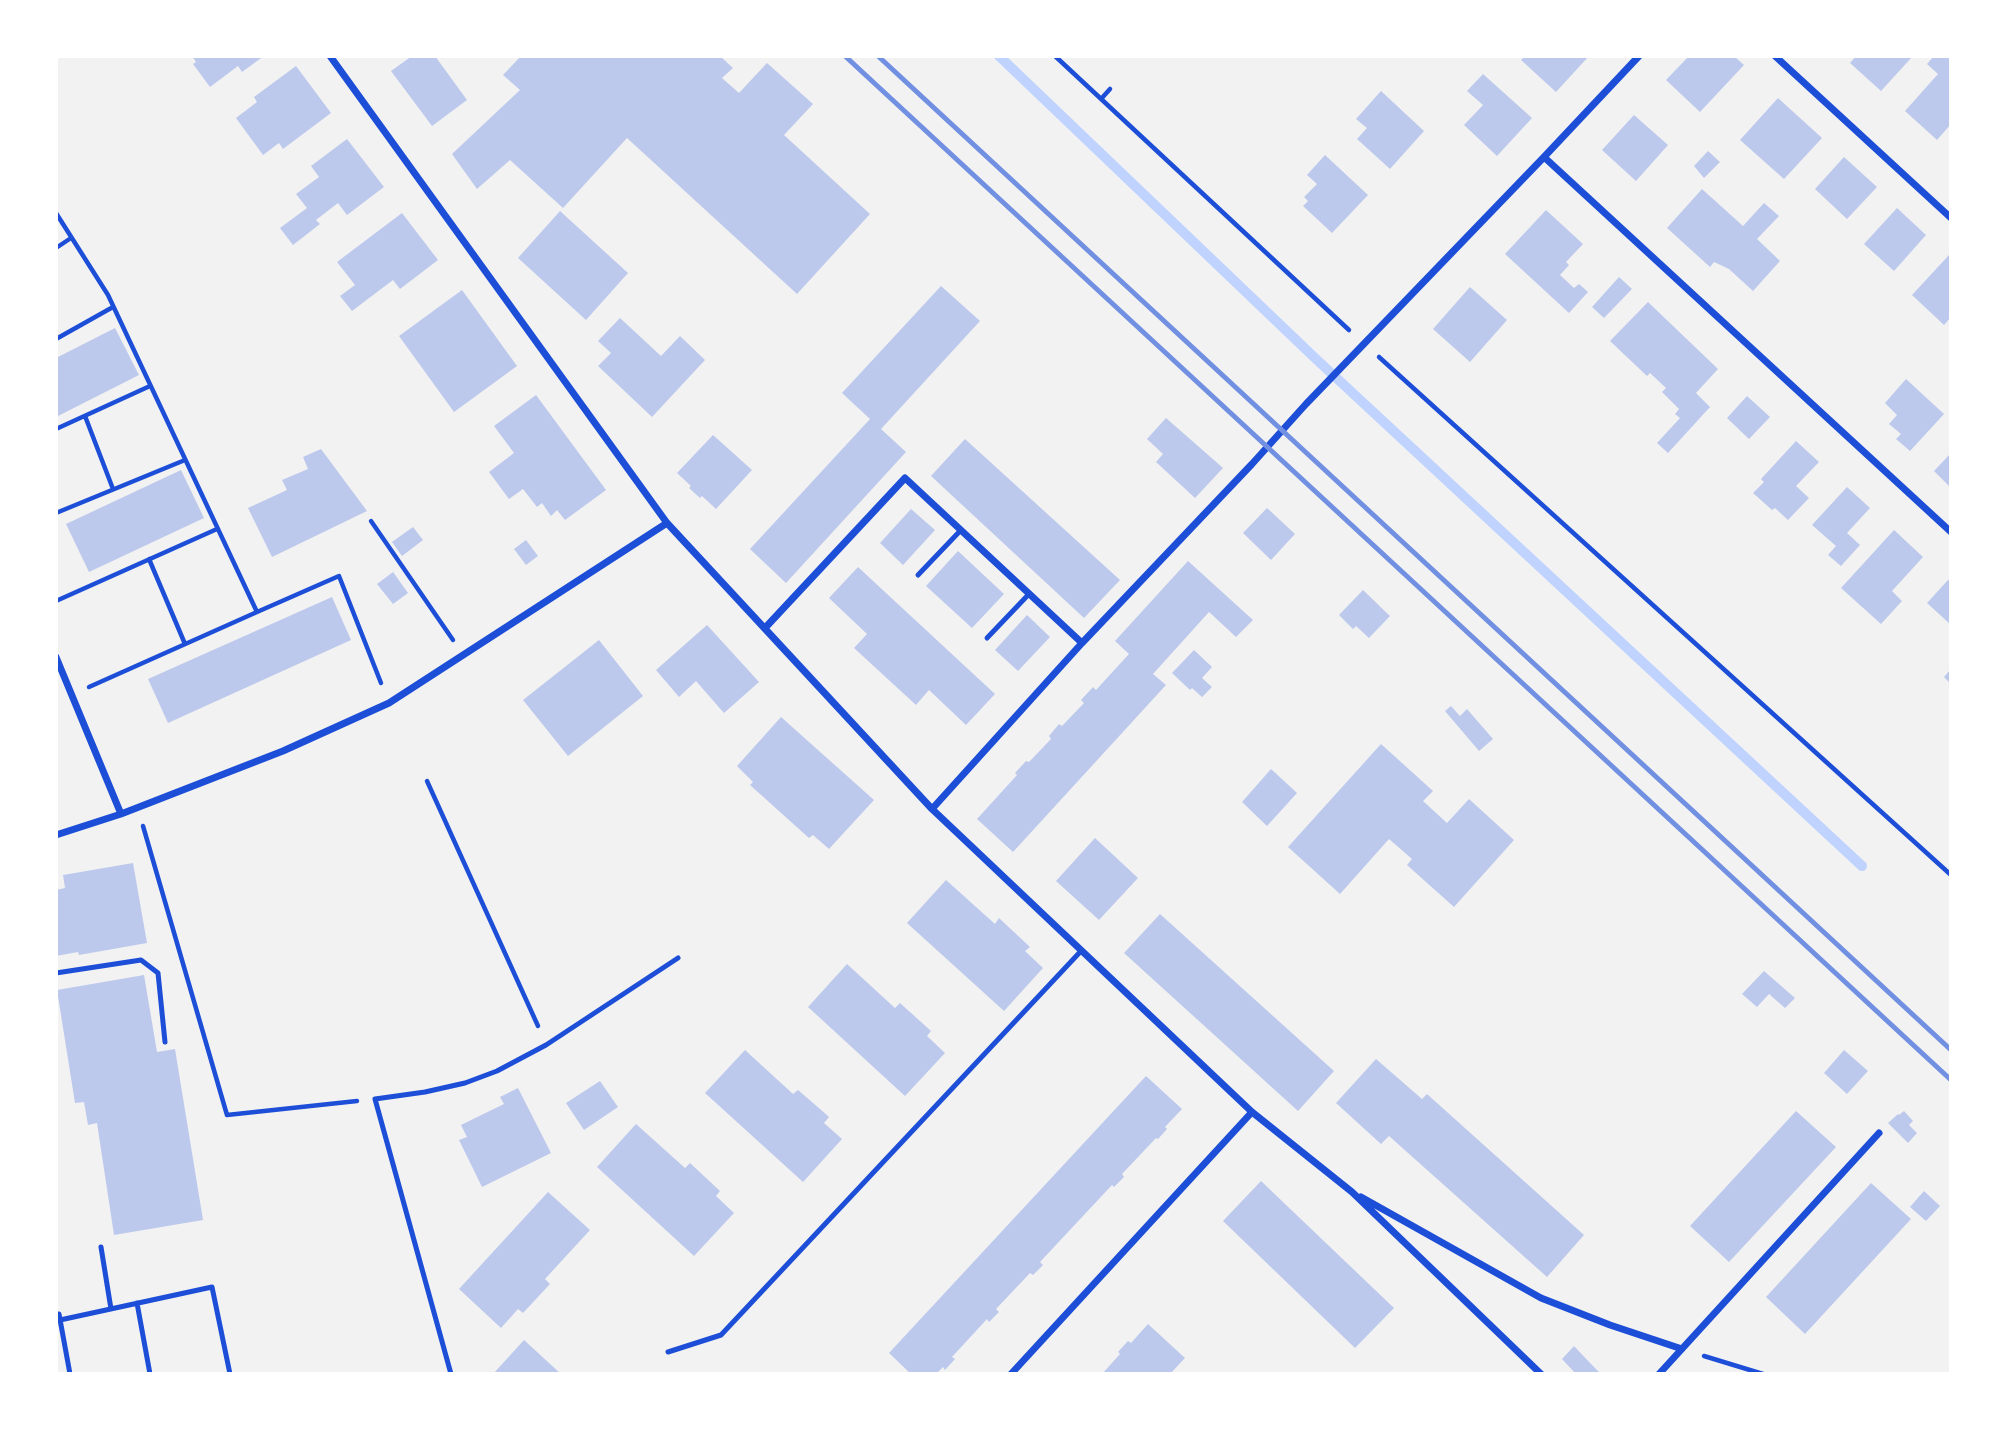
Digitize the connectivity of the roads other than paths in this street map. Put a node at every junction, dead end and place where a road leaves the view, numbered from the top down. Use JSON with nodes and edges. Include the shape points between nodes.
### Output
{"nodes":[{"id":1,"x":330,"y":56,"type":"edge"},
{"id":2,"x":1639,"y":56,"type":"edge"},
{"id":3,"x":1775,"y":56,"type":"edge"},
{"id":4,"x":1544,"y":157,"type":"junction"},
{"id":5,"x":1951,"y":218,"type":"edge"},
{"id":6,"x":667,"y":523,"type":"junction"},
{"id":7,"x":961,"y":530,"type":"junction"},
{"id":8,"x":1951,"y":532,"type":"edge"},
{"id":9,"x":918,"y":575,"type":"dead end"},
{"id":10,"x":1029,"y":594,"type":"junction"},
{"id":11,"x":765,"y":628,"type":"junction"},
{"id":12,"x":988,"y":638,"type":"dead end"},
{"id":13,"x":1082,"y":643,"type":"junction"},
{"id":14,"x":56,"y":657,"type":"edge"},
{"id":15,"x":932,"y":809,"type":"junction"},
{"id":16,"x":121,"y":814,"type":"junction"},
{"id":17,"x":56,"y":835,"type":"edge"},
{"id":18,"x":1081,"y":951,"type":"junction"},
{"id":19,"x":678,"y":958,"type":"dead end"},
{"id":20,"x":56,"y":973,"type":"edge"},
{"id":21,"x":165,"y":1041,"type":"dead end"},
{"id":22,"x":1251,"y":1112,"type":"junction"},
{"id":23,"x":1879,"y":1133,"type":"dead end"},
{"id":24,"x":1352,"y":1192,"type":"junction"},
{"id":25,"x":101,"y":1247,"type":"dead end"},
{"id":26,"x":137,"y":1303,"type":"junction"},
{"id":27,"x":111,"y":1309,"type":"junction"},
{"id":28,"x":58,"y":1317,"type":"edge"},
{"id":29,"x":1682,"y":1349,"type":"junction"},
{"id":30,"x":668,"y":1352,"type":"dead end"},
{"id":31,"x":71,"y":1374,"type":"edge"},
{"id":32,"x":150,"y":1374,"type":"edge"},
{"id":33,"x":230,"y":1374,"type":"edge"},
{"id":34,"x":452,"y":1374,"type":"edge"},
{"id":35,"x":1011,"y":1374,"type":"edge"},
{"id":36,"x":1541,"y":1374,"type":"edge"},
{"id":37,"x":1660,"y":1374,"type":"edge"}],
"edges":[{"from":1,"to":6,"type":"street"},
{"from":2,"to":4,"type":"street"},
{"from":3,"to":5,"type":"street"},
{"from":4,"to":8,"type":"street"},
{"from":4,"to":13,"type":"street"},
{"from":6,"to":11,"type":"street"},
{"from":6,"to":16,"type":"street","via":[[389,703],[283,751]]},
{"from":7,"to":9,"type":"lane"},
{"from":7,"to":10,"type":"street"},
{"from":7,"to":11,"type":"street","via":[[905,478]]},
{"from":10,"to":12,"type":"lane"},
{"from":10,"to":13,"type":"street"},
{"from":11,"to":15,"type":"street"},
{"from":13,"to":15,"type":"street"},
{"from":14,"to":16,"type":"street"},
{"from":15,"to":18,"type":"street"},
{"from":16,"to":17,"type":"street"},
{"from":18,"to":22,"type":"street"},
{"from":18,"to":30,"type":"lane","via":[[721,1335]]},
{"from":19,"to":34,"type":"lane","via":[[546,1045],[497,1071],[425,1092],[375,1098]]},
{"from":20,"to":21,"type":"lane","via":[[141,960],[158,973]]},
{"from":22,"to":24,"type":"street"},
{"from":22,"to":35,"type":"street"},
{"from":23,"to":29,"type":"street"},
{"from":24,"to":29,"type":"street","via":[[1541,1298]]},
{"from":24,"to":36,"type":"street"},
{"from":25,"to":27,"type":"lane"},
{"from":26,"to":27,"type":"lane"},
{"from":26,"to":32,"type":"lane"},
{"from":26,"to":33,"type":"lane","via":[[212,1287]]},
{"from":27,"to":28,"type":"lane"},
{"from":28,"to":31,"type":"lane"},
{"from":29,"to":37,"type":"street"}]}
